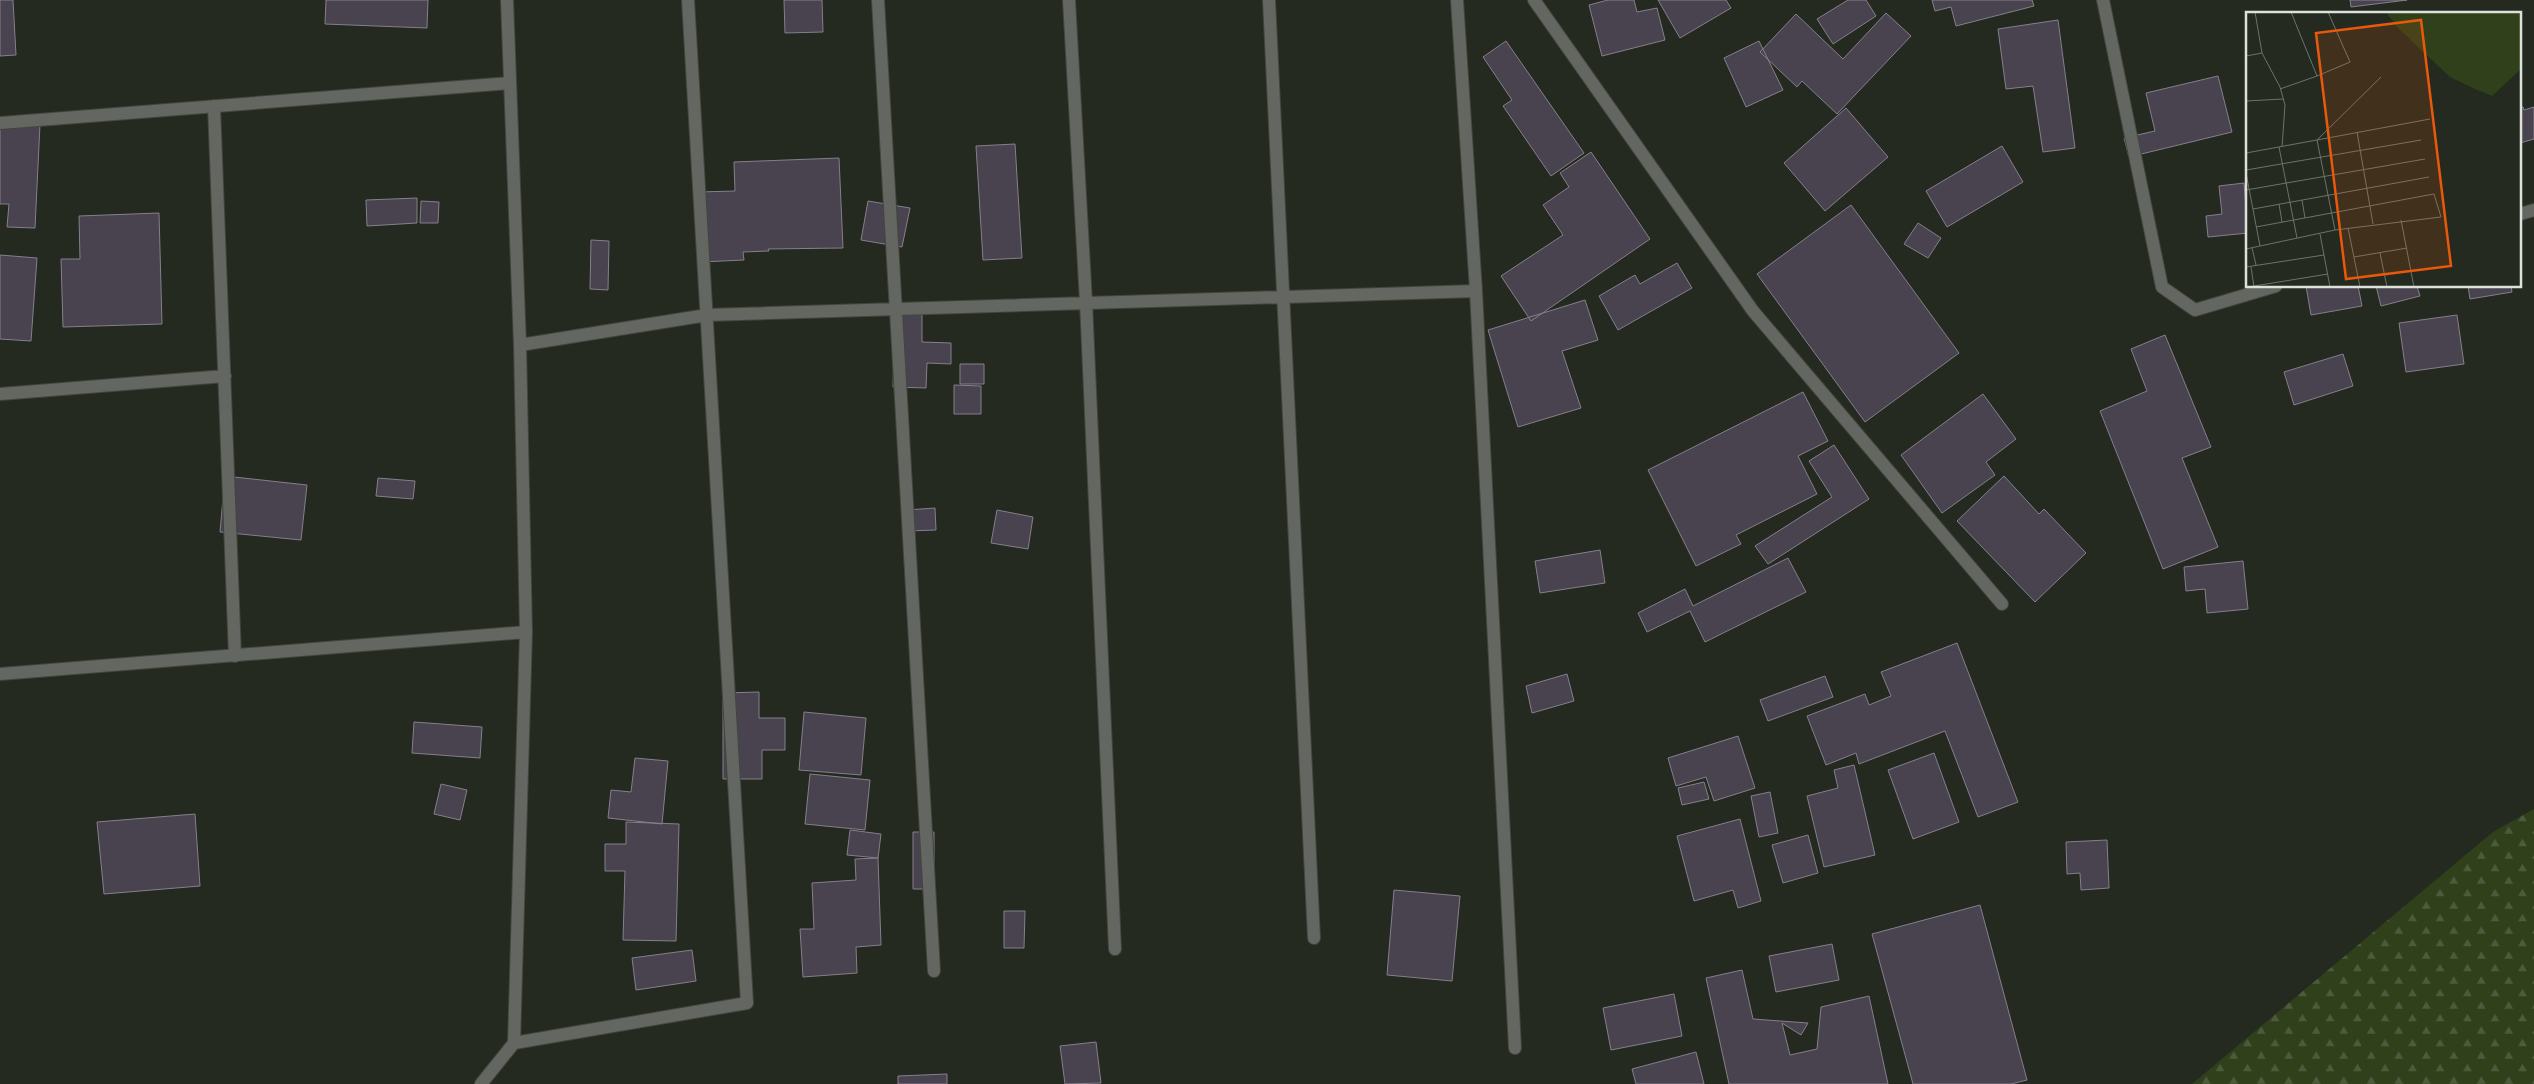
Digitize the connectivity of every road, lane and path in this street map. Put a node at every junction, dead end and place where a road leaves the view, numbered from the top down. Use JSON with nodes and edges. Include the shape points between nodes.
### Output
{"nodes":[{"id":1,"x":507,"y":0,"type":"edge"},
{"id":2,"x":688,"y":0,"type":"edge"},
{"id":3,"x":878,"y":0,"type":"edge"},
{"id":4,"x":1069,"y":0,"type":"edge"},
{"id":5,"x":1269,"y":0,"type":"edge"},
{"id":6,"x":1457,"y":0,"type":"edge"},
{"id":7,"x":1534,"y":0,"type":"edge"},
{"id":8,"x":2103,"y":0,"type":"edge"},
{"id":9,"x":510,"y":83,"type":"junction"},
{"id":10,"x":214,"y":106,"type":"junction"},
{"id":11,"x":0,"y":123,"type":"edge"},
{"id":12,"x":2269,"y":288,"type":"edge"},
{"id":13,"x":1476,"y":291,"type":"junction"},
{"id":14,"x":1283,"y":295,"type":"junction"},
{"id":15,"x":1086,"y":302,"type":"junction"},
{"id":16,"x":895,"y":309,"type":"junction"},
{"id":17,"x":707,"y":315,"type":"junction"},
{"id":18,"x":520,"y":344,"type":"junction"},
{"id":19,"x":225,"y":376,"type":"junction"},
{"id":20,"x":0,"y":394,"type":"edge"},
{"id":21,"x":2002,"y":604,"type":"dead end"},
{"id":22,"x":526,"y":632,"type":"junction"},
{"id":23,"x":235,"y":656,"type":"junction"},
{"id":24,"x":0,"y":674,"type":"edge"},
{"id":25,"x":1314,"y":938,"type":"dead end"},
{"id":26,"x":1115,"y":949,"type":"dead end"},
{"id":27,"x":934,"y":971,"type":"dead end"},
{"id":28,"x":514,"y":1043,"type":"junction"},
{"id":29,"x":1515,"y":1048,"type":"dead end"},
{"id":30,"x":482,"y":1084,"type":"edge"}],
"edges":[{"from":1,"to":9,"type":"street"},
{"from":2,"to":17,"type":"street"},
{"from":3,"to":16,"type":"street"},
{"from":4,"to":15,"type":"street"},
{"from":5,"to":14,"type":"street"},
{"from":6,"to":13,"type":"street"},
{"from":7,"to":21,"type":"street","via":[[1753,311]]},
{"from":8,"to":12,"type":"street","via":[[2162,287],[2195,310]]},
{"from":9,"to":10,"type":"street"},
{"from":9,"to":18,"type":"street"},
{"from":10,"to":11,"type":"street"},
{"from":10,"to":19,"type":"street"},
{"from":13,"to":14,"type":"street"},
{"from":13,"to":29,"type":"street"},
{"from":14,"to":15,"type":"street"},
{"from":14,"to":25,"type":"street"},
{"from":15,"to":16,"type":"street"},
{"from":15,"to":26,"type":"street"},
{"from":16,"to":17,"type":"street"},
{"from":16,"to":27,"type":"street"},
{"from":17,"to":18,"type":"street"},
{"from":17,"to":28,"type":"street","via":[[747,1003]]},
{"from":18,"to":22,"type":"street"},
{"from":19,"to":20,"type":"street"},
{"from":19,"to":23,"type":"street"},
{"from":22,"to":23,"type":"street"},
{"from":22,"to":28,"type":"street"},
{"from":23,"to":24,"type":"street"},
{"from":28,"to":30,"type":"street"}]}
